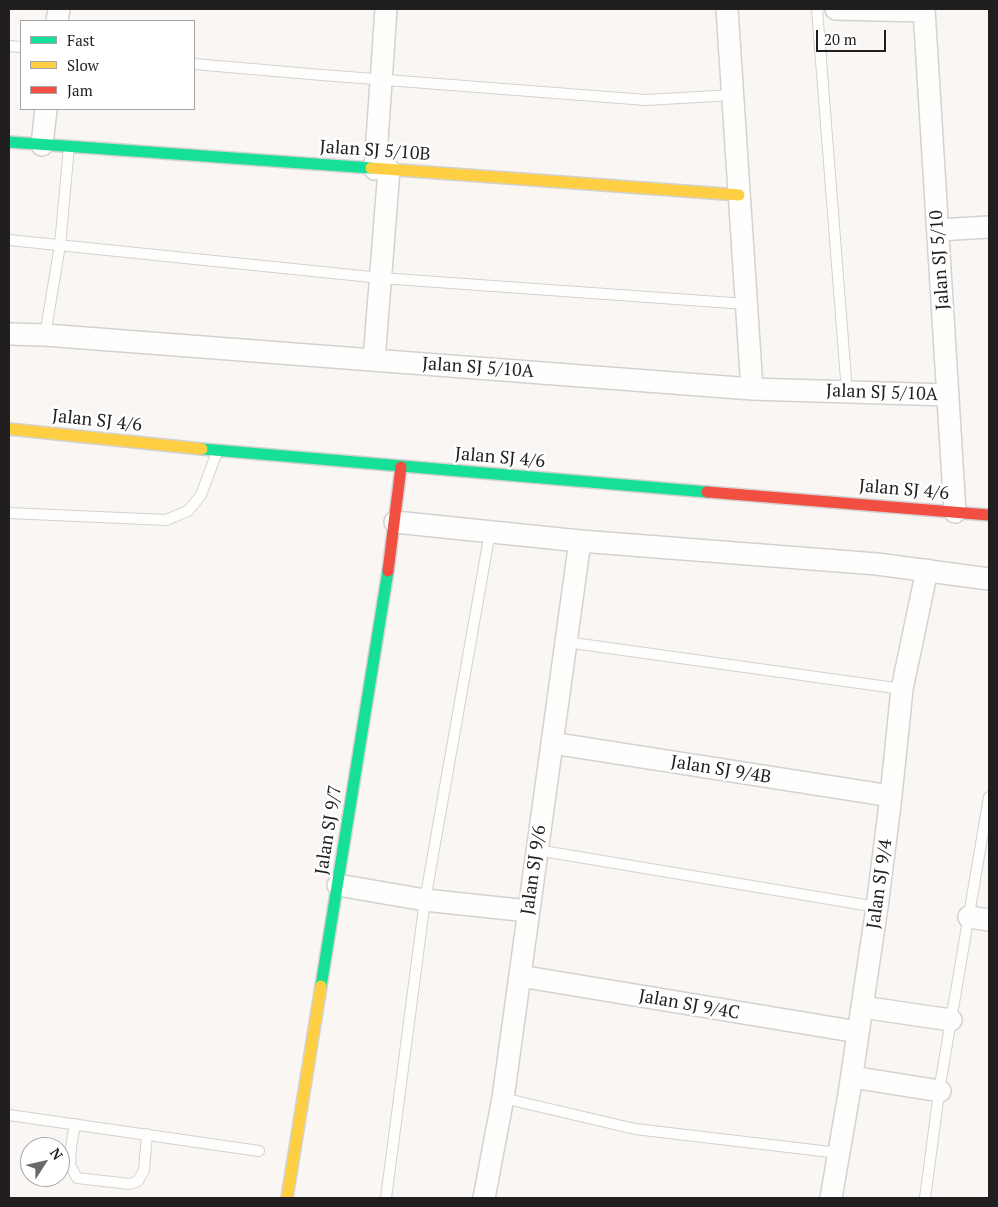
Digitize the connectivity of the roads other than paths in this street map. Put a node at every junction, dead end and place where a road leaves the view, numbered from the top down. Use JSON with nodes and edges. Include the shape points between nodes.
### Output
{"nodes":[{"id":1,"x":386,"y":9,"type":"edge"},
{"id":2,"x":727,"y":9,"type":"edge"},
{"id":3,"x":817,"y":9,"type":"edge"},
{"id":4,"x":836,"y":9,"type":"edge"},
{"id":5,"x":924,"y":10,"type":"edge"},
{"id":6,"x":195,"y":64,"type":"edge"},
{"id":7,"x":381,"y":79,"type":"junction"},
{"id":8,"x":732,"y":95,"type":"junction"},
{"id":9,"x":46,"y":110,"type":"edge"},
{"id":10,"x":9,"y":142,"type":"edge"},
{"id":11,"x":42,"y":144,"type":"junction"},
{"id":12,"x":70,"y":147,"type":"junction"},
{"id":13,"x":382,"y":169,"type":"junction"},
{"id":14,"x":739,"y":195,"type":"junction"},
{"id":15,"x":989,"y":227,"type":"edge"},
{"id":16,"x":938,"y":230,"type":"junction"},
{"id":17,"x":9,"y":240,"type":"edge"},
{"id":18,"x":60,"y":245,"type":"junction"},
{"id":19,"x":381,"y":278,"type":"junction"},
{"id":20,"x":746,"y":304,"type":"junction"},
{"id":21,"x":9,"y":334,"type":"edge"},
{"id":22,"x":45,"y":335,"type":"junction"},
{"id":23,"x":374,"y":360,"type":"junction"},
{"id":24,"x":752,"y":389,"type":"junction"},
{"id":25,"x":847,"y":392,"type":"junction"},
{"id":26,"x":948,"y":395,"type":"junction"},
{"id":27,"x":9,"y":428,"type":"edge"},
{"id":28,"x":217,"y":451,"type":"junction"},
{"id":29,"x":401,"y":467,"type":"junction"},
{"id":30,"x":9,"y":512,"type":"edge"},
{"id":31,"x":955,"y":512,"type":"junction"},
{"id":32,"x":989,"y":515,"type":"edge"},
{"id":33,"x":395,"y":522,"type":"junction"},
{"id":34,"x":490,"y":532,"type":"junction"},
{"id":35,"x":580,"y":541,"type":"junction"},
{"id":36,"x":927,"y":570,"type":"junction"},
{"id":37,"x":989,"y":579,"type":"edge"},
{"id":38,"x":566,"y":642,"type":"junction"},
{"id":39,"x":902,"y":689,"type":"junction"},
{"id":40,"x":552,"y":743,"type":"junction"},
{"id":41,"x":891,"y":796,"type":"junction"},
{"id":42,"x":989,"y":797,"type":"edge"},
{"id":43,"x":537,"y":850,"type":"junction"},
{"id":44,"x":338,"y":885,"type":"junction"},
{"id":45,"x":425,"y":900,"type":"junction"},
{"id":46,"x":877,"y":907,"type":"junction"},
{"id":47,"x":528,"y":911,"type":"junction"},
{"id":48,"x":979,"y":918,"type":"edge"},
{"id":49,"x":520,"y":976,"type":"junction"},
{"id":50,"x":862,"y":1007,"type":"junction"},
{"id":51,"x":951,"y":1020,"type":"junction"},
{"id":52,"x":858,"y":1032,"type":"junction"},
{"id":53,"x":852,"y":1077,"type":"junction"},
{"id":54,"x":940,"y":1091,"type":"junction"},
{"id":55,"x":503,"y":1098,"type":"junction"},
{"id":56,"x":9,"y":1115,"type":"edge"},
{"id":57,"x":75,"y":1124,"type":"junction"},
{"id":58,"x":148,"y":1134,"type":"junction"},
{"id":59,"x":259,"y":1151,"type":"dead end"},
{"id":60,"x":839,"y":1153,"type":"junction"},
{"id":61,"x":287,"y":1198,"type":"edge"},
{"id":62,"x":386,"y":1198,"type":"edge"},
{"id":63,"x":484,"y":1198,"type":"edge"},
{"id":64,"x":832,"y":1198,"type":"edge"},
{"id":65,"x":925,"y":1198,"type":"edge"}],
"edges":[{"from":1,"to":7,"type":"street"},
{"from":2,"to":8,"type":"street"},
{"from":3,"to":25,"type":"lane"},
{"from":4,"to":5,"type":"street"},
{"from":5,"to":16,"type":"street","name":"Jalan SJ 5/10"},
{"from":6,"to":7,"type":"lane"},
{"from":7,"to":8,"type":"lane","via":[[646,100]]},
{"from":7,"to":13,"type":"street"},
{"from":8,"to":14,"type":"street"},
{"from":9,"to":11,"type":"street"},
{"from":10,"to":11,"type":"street","name":"Jalan SJ 5/10B"},
{"from":11,"to":12,"type":"street","name":"Jalan SJ 5/10B"},
{"from":12,"to":13,"type":"street","name":"Jalan SJ 5/10B"},
{"from":12,"to":18,"type":"lane"},
{"from":13,"to":14,"type":"street","name":"Jalan SJ 5/10B"},
{"from":13,"to":19,"type":"street"},
{"from":14,"to":20,"type":"street"},
{"from":15,"to":16,"type":"street"},
{"from":16,"to":26,"type":"street","name":"Jalan SJ 5/10"},
{"from":17,"to":18,"type":"lane"},
{"from":18,"to":19,"type":"lane"},
{"from":18,"to":22,"type":"lane"},
{"from":19,"to":20,"type":"lane"},
{"from":19,"to":23,"type":"street"},
{"from":20,"to":24,"type":"street"},
{"from":21,"to":22,"type":"street","name":"Jalan SJ 5/10A"},
{"from":22,"to":23,"type":"street","name":"Jalan SJ 5/10A"},
{"from":23,"to":24,"type":"street","name":"Jalan SJ 5/10A"},
{"from":24,"to":25,"type":"street","name":"Jalan SJ 5/10A"},
{"from":25,"to":26,"type":"street","name":"Jalan SJ 5/10A"},
{"from":26,"to":31,"type":"street","name":"Jalan SJ 5/10"},
{"from":27,"to":28,"type":"street","name":"Jalan SJ 4/6"},
{"from":28,"to":29,"type":"street","name":"Jalan SJ 4/6"},
{"from":28,"to":30,"type":"lane","via":[[201,495],[188,510],[166,520]]},
{"from":29,"to":31,"type":"street","name":"Jalan SJ 4/6"},
{"from":29,"to":33,"type":"street","name":"Jalan SJ 9/7"},
{"from":31,"to":32,"type":"street","name":"Jalan SJ 4/6"},
{"from":33,"to":34,"type":"street"},
{"from":33,"to":44,"type":"street","name":"Jalan SJ 9/7"},
{"from":34,"to":35,"type":"street"},
{"from":34,"to":45,"type":"lane"},
{"from":35,"to":36,"type":"street"},
{"from":35,"to":38,"type":"street","name":"Jalan SJ 9/6"},
{"from":36,"to":37,"type":"street"},
{"from":36,"to":39,"type":"street","name":"Jalan SJ 9/4"},
{"from":38,"to":39,"type":"lane"},
{"from":38,"to":40,"type":"street","name":"Jalan SJ 9/6"},
{"from":39,"to":41,"type":"street","name":"Jalan SJ 9/4"},
{"from":40,"to":41,"type":"street","name":"Jalan SJ 9/4B"},
{"from":40,"to":43,"type":"street","name":"Jalan SJ 9/6"},
{"from":41,"to":46,"type":"street","name":"Jalan SJ 9/4"},
{"from":42,"to":48,"type":"lane"},
{"from":43,"to":46,"type":"lane"},
{"from":43,"to":47,"type":"street","name":"Jalan SJ 9/6"},
{"from":44,"to":45,"type":"street"},
{"from":44,"to":61,"type":"street","name":"Jalan SJ 9/7"},
{"from":45,"to":47,"type":"street"},
{"from":45,"to":62,"type":"lane"},
{"from":46,"to":50,"type":"street","name":"Jalan SJ 9/4"},
{"from":47,"to":49,"type":"street","name":"Jalan SJ 9/6"},
{"from":48,"to":51,"type":"lane"},
{"from":49,"to":52,"type":"street","name":"Jalan SJ 9/4C"},
{"from":49,"to":55,"type":"street","name":"Jalan SJ 9/6"},
{"from":50,"to":51,"type":"street"},
{"from":50,"to":52,"type":"street","name":"Jalan SJ 9/4"},
{"from":51,"to":54,"type":"lane"},
{"from":52,"to":53,"type":"street","name":"Jalan SJ 9/4"},
{"from":53,"to":54,"type":"street"},
{"from":53,"to":60,"type":"street","name":"Jalan SJ 9/4"},
{"from":54,"to":65,"type":"lane"},
{"from":55,"to":60,"type":"lane","via":[[635,1129]]},
{"from":55,"to":63,"type":"street","name":"Jalan SJ 9/6"},
{"from":56,"to":57,"type":"lane"},
{"from":57,"to":58,"type":"lane"},
{"from":57,"to":58,"type":"lane","via":[[70,1165],[77,1178],[130,1184],[138,1181],[144,1170]]},
{"from":58,"to":59,"type":"lane"},
{"from":60,"to":64,"type":"street","name":"Jalan SJ 9/4"}]}
